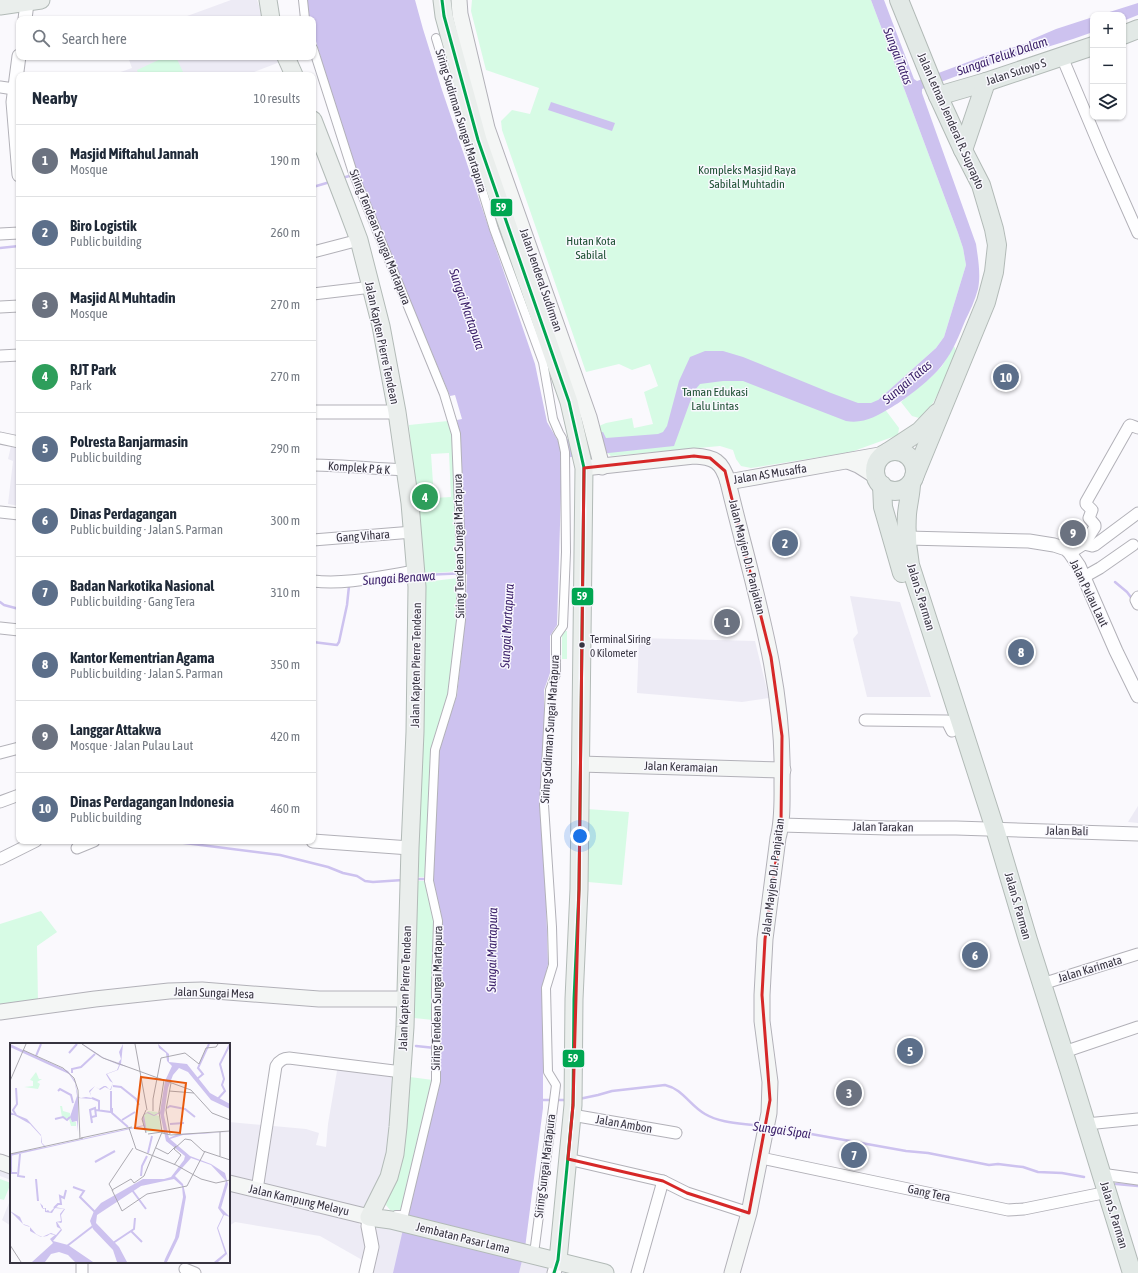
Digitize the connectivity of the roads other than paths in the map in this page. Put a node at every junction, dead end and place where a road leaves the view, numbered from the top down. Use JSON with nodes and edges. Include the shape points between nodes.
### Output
{"nodes":[{"id":1,"x":261,"y":0,"type":"edge"},
{"id":2,"x":268,"y":0,"type":"edge"},
{"id":3,"x":303,"y":0,"type":"edge"},
{"id":4,"x":442,"y":0,"type":"edge"},
{"id":5,"x":459,"y":0,"type":"edge"},
{"id":6,"x":899,"y":0,"type":"edge"},
{"id":7,"x":0,"y":6,"type":"edge"},
{"id":8,"x":31,"y":7,"type":"edge"},
{"id":9,"x":269,"y":16,"type":"edge"},
{"id":10,"x":270,"y":16,"type":"edge"},
{"id":11,"x":305,"y":16,"type":"edge"},
{"id":12,"x":1138,"y":30,"type":"edge"},
{"id":13,"x":1126,"y":34,"type":"edge"},
{"id":14,"x":436,"y":38,"type":"dead end"},
{"id":15,"x":1090,"y":47,"type":"edge"},
{"id":16,"x":316,"y":57,"type":"edge"},
{"id":17,"x":1062,"y":57,"type":"junction"},
{"id":18,"x":18,"y":60,"type":"edge"},
{"id":19,"x":287,"y":60,"type":"edge"},
{"id":20,"x":17,"y":72,"type":"edge"},
{"id":21,"x":293,"y":72,"type":"edge"},
{"id":22,"x":16,"y":76,"type":"edge"},
{"id":23,"x":986,"y":82,"type":"junction"},
{"id":24,"x":0,"y":87,"type":"edge"},
{"id":25,"x":934,"y":87,"type":"junction"},
{"id":26,"x":14,"y":89,"type":"junction"},
{"id":27,"x":316,"y":128,"type":"edge"},
{"id":28,"x":16,"y":139,"type":"edge"},
{"id":29,"x":963,"y":150,"type":"junction"},
{"id":30,"x":16,"y":233,"type":"edge"},
{"id":31,"x":1138,"y":233,"type":"edge"},
{"id":32,"x":0,"y":234,"type":"edge"},
{"id":33,"x":358,"y":240,"type":"junction"},
{"id":34,"x":316,"y":251,"type":"edge"},
{"id":35,"x":372,"y":287,"type":"junction"},
{"id":36,"x":316,"y":294,"type":"edge"},
{"id":37,"x":16,"y":306,"type":"edge"},
{"id":38,"x":0,"y":307,"type":"edge"},
{"id":39,"x":16,"y":355,"type":"edge"},
{"id":40,"x":0,"y":356,"type":"edge"},
{"id":41,"x":946,"y":403,"type":"junction"},
{"id":42,"x":316,"y":412,"type":"edge"},
{"id":43,"x":396,"y":412,"type":"junction"},
{"id":44,"x":554,"y":420,"type":"junction"},
{"id":45,"x":1138,"y":428,"type":"edge"},
{"id":46,"x":580,"y":432,"type":"junction"},
{"id":47,"x":0,"y":438,"type":"edge"},
{"id":48,"x":16,"y":441,"type":"edge"},
{"id":49,"x":887,"y":453,"type":"junction"},
{"id":50,"x":601,"y":461,"type":"junction"},
{"id":51,"x":848,"y":461,"type":"junction"},
{"id":52,"x":580,"y":464,"type":"junction"},
{"id":53,"x":316,"y":465,"type":"edge"},
{"id":54,"x":405,"y":470,"type":"junction"},
{"id":55,"x":913,"y":480,"type":"junction"},
{"id":56,"x":879,"y":481,"type":"junction"},
{"id":57,"x":728,"y":482,"type":"junction"},
{"id":58,"x":0,"y":512,"type":"edge"},
{"id":59,"x":1138,"y":513,"type":"edge"},
{"id":60,"x":16,"y":514,"type":"edge"},
{"id":61,"x":413,"y":532,"type":"junction"},
{"id":62,"x":907,"y":538,"type":"junction"},
{"id":63,"x":316,"y":540,"type":"edge"},
{"id":64,"x":1084,"y":544,"type":"junction"},
{"id":65,"x":1134,"y":545,"type":"dead end"},
{"id":66,"x":1070,"y":553,"type":"junction"},
{"id":67,"x":416,"y":575,"type":"junction"},
{"id":68,"x":1084,"y":577,"type":"junction"},
{"id":69,"x":316,"y":581,"type":"edge"},
{"id":70,"x":1138,"y":598,"type":"edge"},
{"id":71,"x":1138,"y":604,"type":"edge"},
{"id":72,"x":0,"y":628,"type":"edge"},
{"id":73,"x":16,"y":630,"type":"edge"},
{"id":74,"x":1138,"y":696,"type":"edge"},
{"id":75,"x":864,"y":720,"type":"dead end"},
{"id":76,"x":952,"y":731,"type":"junction"},
{"id":77,"x":16,"y":749,"type":"edge"},
{"id":78,"x":0,"y":753,"type":"edge"},
{"id":79,"x":580,"y":764,"type":"junction"},
{"id":80,"x":783,"y":770,"type":"junction"},
{"id":81,"x":16,"y":796,"type":"edge"},
{"id":82,"x":0,"y":802,"type":"edge"},
{"id":83,"x":781,"y":825,"type":"junction"},
{"id":84,"x":990,"y":829,"type":"junction"},
{"id":85,"x":1138,"y":834,"type":"edge"},
{"id":86,"x":316,"y":841,"type":"edge"},
{"id":87,"x":30,"y":844,"type":"edge"},
{"id":88,"x":87,"y":844,"type":"edge"},
{"id":89,"x":77,"y":848,"type":"dead end"},
{"id":90,"x":410,"y":848,"type":"junction"},
{"id":91,"x":0,"y":859,"type":"edge"},
{"id":92,"x":1138,"y":954,"type":"edge"},
{"id":93,"x":1042,"y":984,"type":"junction"},
{"id":94,"x":405,"y":999,"type":"junction"},
{"id":95,"x":0,"y":1012,"type":"edge"},
{"id":96,"x":1138,"y":1027,"type":"edge"},
{"id":97,"x":1064,"y":1064,"type":"junction"},
{"id":98,"x":402,"y":1072,"type":"junction"},
{"id":99,"x":556,"y":1086,"type":"joint"},
{"id":100,"x":573,"y":1110,"type":"junction"},
{"id":101,"x":1138,"y":1119,"type":"edge"},
{"id":102,"x":1086,"y":1124,"type":"junction"},
{"id":103,"x":676,"y":1133,"type":"dead end"},
{"id":104,"x":761,"y":1158,"type":"junction"},
{"id":105,"x":568,"y":1159,"type":"junction"},
{"id":106,"x":0,"y":1162,"type":"edge"},
{"id":107,"x":10,"y":1166,"type":"edge"},
{"id":108,"x":1101,"y":1174,"type":"junction"},
{"id":109,"x":1138,"y":1179,"type":"edge"},
{"id":110,"x":663,"y":1181,"type":"junction"},
{"id":111,"x":230,"y":1183,"type":"edge"},
{"id":112,"x":257,"y":1190,"type":"junction"},
{"id":113,"x":1103,"y":1199,"type":"junction"},
{"id":114,"x":749,"y":1213,"type":"junction"},
{"id":115,"x":369,"y":1217,"type":"junction"},
{"id":116,"x":393,"y":1221,"type":"junction"},
{"id":117,"x":535,"y":1251,"type":"junction"},
{"id":118,"x":556,"y":1267,"type":"edge"},
{"id":119,"x":366,"y":1273,"type":"edge"},
{"id":120,"x":606,"y":1273,"type":"edge"},
{"id":121,"x":637,"y":1273,"type":"edge"},
{"id":122,"x":732,"y":1273,"type":"edge"},
{"id":123,"x":1122,"y":1273,"type":"edge"},
{"id":124,"x":1132,"y":1273,"type":"edge"}],
"edges":[{"from":1,"to":9,"type":"main road"},
{"from":2,"to":10,"type":"main road"},
{"from":3,"to":11,"type":"street"},
{"from":4,"to":46,"type":"main road","name":"Jalan Jenderal Sudirman","via":[[444,16],[478,140]]},
{"from":5,"to":46,"type":"main road","name":"Jalan Jenderal Sudirman","via":[[460,14],[487,128]]},
{"from":6,"to":25,"type":"highway","name":"Jalan Letnan Jenderal R. Suprapto"},
{"from":7,"to":8,"type":"main road"},
{"from":12,"to":13,"type":"highway"},
{"from":14,"to":44,"type":"street","name":"Siring Sudirman Sungai Martapura","via":[[494,229],[543,362]]},
{"from":15,"to":17,"type":"highway","name":"Jalan Sutoyo S"},
{"from":16,"to":116,"type":"street","name":"Siring Tendean Sungai Martapura","via":[[352,170],[444,394],[456,434],[462,554],[461,620],[452,694],[435,750],[429,881],[438,921],[436,1081],[404,1215],[396,1215]]},
{"from":17,"to":23,"type":"highway","name":"Jalan Sutoyo S"},
{"from":17,"to":31,"type":"street"},
{"from":18,"to":20,"type":"street"},
{"from":19,"to":21,"type":"main road"},
{"from":22,"to":26,"type":"street"},
{"from":23,"to":25,"type":"highway","name":"Jalan Sutoyo S"},
{"from":23,"to":29,"type":"highway"},
{"from":24,"to":26,"type":"street"},
{"from":25,"to":29,"type":"highway","name":"Jalan Letnan Jenderal R. Suprapto"},
{"from":26,"to":28,"type":"street"},
{"from":27,"to":33,"type":"main road","name":"Jalan Kapten Pierre Tendean"},
{"from":29,"to":41,"type":"highway","name":"Jalan Letnan Jenderal R. Suprapto","via":[[982,186],[997,245],[993,277],[986,302]]},
{"from":30,"to":32,"type":"street"},
{"from":33,"to":34,"type":"street"},
{"from":33,"to":35,"type":"main road","name":"Jalan Kapten Pierre Tendean"},
{"from":35,"to":36,"type":"street"},
{"from":35,"to":43,"type":"main road","name":"Jalan Kapten Pierre Tendean"},
{"from":37,"to":38,"type":"street"},
{"from":39,"to":40,"type":"street"},
{"from":41,"to":49,"type":"highway","via":[[920,431]]},
{"from":41,"to":55,"type":"highway","name":"Jalan Letnan Jenderal R. Suprapto"},
{"from":42,"to":43,"type":"street"},
{"from":43,"to":54,"type":"main road","name":"Jalan Kapten Pierre Tendean"},
{"from":44,"to":46,"type":"street"},
{"from":44,"to":99,"type":"street","name":"Siring Sudirman Sungai Martapura","via":[[564,444],[566,552],[563,626],[556,636],[556,674],[550,690],[544,805],[552,927],[552,965],[546,988],[548,1072]]},
{"from":45,"to":64,"type":"street","via":[[1129,426],[1086,502],[1092,510],[1088,518],[1095,527]]},
{"from":46,"to":50,"type":"main road","name":"Jalan Jenderal Sudirman"},
{"from":46,"to":52,"type":"main road","name":"Jalan Jenderal Sudirman"},
{"from":47,"to":48,"type":"street"},
{"from":49,"to":51,"type":"main road","name":"Jalan AS Musaffa"},
{"from":49,"to":55,"type":"highway","via":[[895,451],[907,454],[914,464]]},
{"from":49,"to":56,"type":"highway","via":[[876,466]]},
{"from":50,"to":52,"type":"main road","name":"Jalan AS Musaffa"},
{"from":50,"to":57,"type":"main road","name":"Jalan AS Musaffa","via":[[710,458],[725,470]]},
{"from":51,"to":56,"type":"main road","via":[[858,465]]},
{"from":51,"to":57,"type":"main road","name":"Jalan AS Musaffa"},
{"from":52,"to":79,"type":"main road","name":"Jalan Jenderal Sudirman"},
{"from":53,"to":54,"type":"street","name":"Komplek P & K"},
{"from":54,"to":61,"type":"main road","name":"Jalan Kapten Pierre Tendean"},
{"from":55,"to":56,"type":"highway","via":[[901,490],[887,489]]},
{"from":55,"to":62,"type":"highway","name":"Jalan S. Parman","via":[[907,517]]},
{"from":56,"to":76,"type":"highway","name":"Jalan S. Parman","via":[[883,507],[896,554]]},
{"from":57,"to":80,"type":"main road","name":"Jalan Mayjen D.I. Panjaitan","via":[[772,664],[779,701]]},
{"from":58,"to":60,"type":"street"},
{"from":59,"to":64,"type":"street","via":[[1095,545]]},
{"from":61,"to":63,"type":"street","name":"Gang Vihara"},
{"from":61,"to":67,"type":"main road","name":"Jalan Kapten Pierre Tendean"},
{"from":62,"to":66,"type":"street","name":"Jalan Pulau Laut","via":[[1029,541],[1054,545]]},
{"from":62,"to":84,"type":"highway","name":"Jalan S. Parman","via":[[910,565]]},
{"from":64,"to":66,"type":"street"},
{"from":65,"to":68,"type":"street"},
{"from":66,"to":68,"type":"street","name":"Jalan Pulau Laut"},
{"from":67,"to":69,"type":"street","via":[[346,582]]},
{"from":67,"to":90,"type":"main road","name":"Jalan Kapten Pierre Tendean","via":[[415,732]]},
{"from":68,"to":74,"type":"street","name":"Jalan Pulau Laut"},
{"from":70,"to":71,"type":"street"},
{"from":72,"to":73,"type":"street"},
{"from":75,"to":76,"type":"street","via":[[947,721]]},
{"from":76,"to":84,"type":"highway","name":"Jalan S. Parman"},
{"from":77,"to":78,"type":"street"},
{"from":79,"to":80,"type":"main road","name":"Jalan Keramaian"},
{"from":79,"to":100,"type":"main road","name":"Jalan Jenderal Sudirman"},
{"from":80,"to":83,"type":"main road","name":"Jalan Mayjen D.I. Panjaitan"},
{"from":81,"to":82,"type":"street"},
{"from":83,"to":84,"type":"street","name":"Jalan Tarakan"},
{"from":83,"to":104,"type":"main road","name":"Jalan Mayjen D.I. Panjaitan","via":[[765,939],[762,1021],[770,1100]]},
{"from":84,"to":85,"type":"street","name":"Jalan Bali"},
{"from":84,"to":93,"type":"highway","name":"Jalan S. Parman"},
{"from":84,"to":97,"type":"highway","name":"Jalan S. Parman","via":[[1019,943]]},
{"from":86,"to":90,"type":"street"},
{"from":87,"to":91,"type":"street"},
{"from":88,"to":89,"type":"street"},
{"from":90,"to":94,"type":"main road","name":"Jalan Kapten Pierre Tendean"},
{"from":92,"to":93,"type":"street","name":"Jalan Karimata"},
{"from":93,"to":97,"type":"highway","name":"Jalan S. Parman"},
{"from":94,"to":95,"type":"main road","name":"Jalan Sungai Mesa","via":[[319,999],[202,990],[169,991]]},
{"from":94,"to":98,"type":"main road","name":"Jalan Kapten Pierre Tendean"},
{"from":96,"to":97,"type":"street"},
{"from":97,"to":102,"type":"highway","name":"Jalan S. Parman"},
{"from":97,"to":113,"type":"highway","name":"Jalan S. Parman"},
{"from":98,"to":112,"type":"street","via":[[289,1058],[279,1062],[276,1066]]},
{"from":98,"to":115,"type":"main road","name":"Jalan Kapten Pierre Tendean","via":[[395,1154],[389,1177]]},
{"from":99,"to":117,"type":"street","name":"Siring Sungai Martapura"},
{"from":100,"to":103,"type":"street","name":"Jalan Ambon"},
{"from":100,"to":105,"type":"main road","name":"Jalan Jenderal Sudirman"},
{"from":101,"to":102,"type":"street"},
{"from":102,"to":108,"type":"highway","name":"Jalan S. Parman"},
{"from":104,"to":113,"type":"street","name":"Gang Tera","via":[[1008,1210]]},
{"from":104,"to":114,"type":"main road","name":"Jalan Mayjen D.I. Panjaitan"},
{"from":105,"to":110,"type":"street"},
{"from":105,"to":118,"type":"main road","name":"Jalan Jenderal Sudirman"},
{"from":106,"to":107,"type":"main road"},
{"from":108,"to":109,"type":"street"},
{"from":108,"to":113,"type":"highway","name":"Jalan S. Parman"},
{"from":110,"to":114,"type":"street","via":[[687,1193]]},
{"from":110,"to":121,"type":"street"},
{"from":111,"to":112,"type":"main road","name":"Jalan Kampung Melayu"},
{"from":112,"to":115,"type":"main road","name":"Jalan Kampung Melayu"},
{"from":113,"to":123,"type":"highway","name":"Jalan S. Parman"},
{"from":113,"to":124,"type":"highway","name":"Jalan S. Parman"},
{"from":114,"to":122,"type":"main road","name":"Jalan Mayjen D.I. Panjaitan"},
{"from":115,"to":116,"type":"main road","name":"Jembatan Pasar Lama"},
{"from":115,"to":119,"type":"street","via":[[372,1254]]},
{"from":116,"to":117,"type":"main road","name":"Jembatan Pasar Lama"},
{"from":117,"to":118,"type":"main road","name":"Jembatan Pasar Lama"},
{"from":118,"to":120,"type":"main road","name":"Jembatan Pasar Lama"}]}
